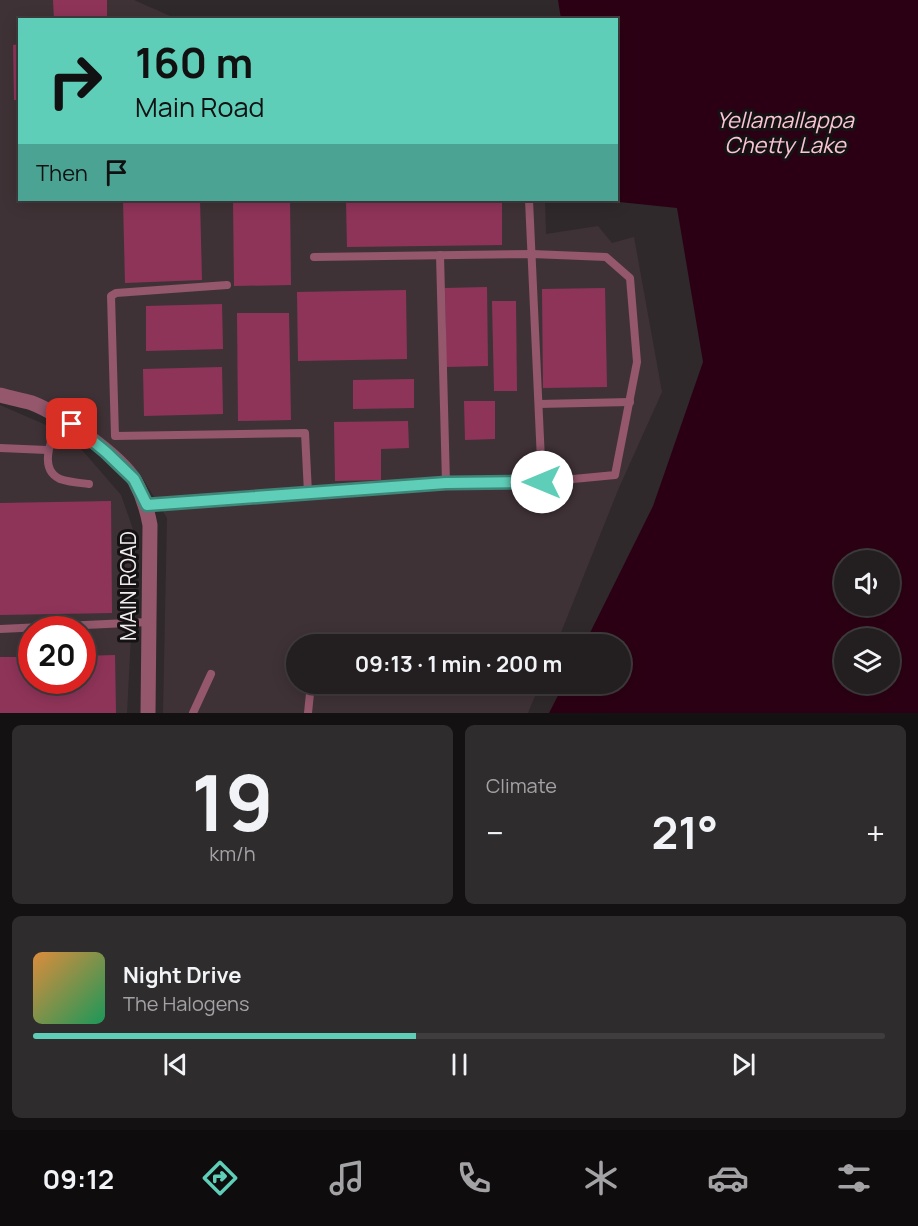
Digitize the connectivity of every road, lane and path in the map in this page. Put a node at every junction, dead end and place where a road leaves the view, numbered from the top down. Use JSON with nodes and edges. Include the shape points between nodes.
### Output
{"nodes":[{"id":1,"x":529,"y":201,"type":"edge"},
{"id":2,"x":532,"y":254,"type":"junction"},
{"id":3,"x":440,"y":255,"type":"junction"},
{"id":4,"x":314,"y":257,"type":"dead end"},
{"id":5,"x":227,"y":285,"type":"dead end"},
{"id":6,"x":0,"y":395,"type":"edge"},
{"id":7,"x":630,"y":402,"type":"junction"},
{"id":8,"x":539,"y":404,"type":"junction"},
{"id":9,"x":60,"y":418,"type":"junction"},
{"id":10,"x":0,"y":448,"type":"edge"},
{"id":11,"x":47,"y":450,"type":"junction"},
{"id":12,"x":542,"y":482,"type":"junction"},
{"id":13,"x":446,"y":483,"type":"junction"},
{"id":14,"x":89,"y":484,"type":"dead end"},
{"id":15,"x":308,"y":493,"type":"junction"},
{"id":16,"x":147,"y":505,"type":"junction"},
{"id":17,"x":149,"y":622,"type":"junction"},
{"id":18,"x":0,"y":629,"type":"edge"},
{"id":19,"x":211,"y":674,"type":"dead end"},
{"id":20,"x":310,"y":694,"type":"edge"},
{"id":21,"x":148,"y":713,"type":"edge"},
{"id":22,"x":193,"y":713,"type":"edge"},
{"id":23,"x":308,"y":713,"type":"edge"}],
"edges":[{"from":1,"to":2,"type":"lane"},
{"from":2,"to":3,"type":"lane"},
{"from":2,"to":7,"type":"lane","via":[[606,257],[630,278],[637,362]]},
{"from":2,"to":8,"type":"lane"},
{"from":3,"to":4,"type":"lane"},
{"from":3,"to":13,"type":"lane"},
{"from":5,"to":15,"type":"lane","via":[[116,292],[111,296],[116,436],[305,433]]},
{"from":6,"to":9,"type":"street","name":"MAIN ROAD","via":[[32,403]]},
{"from":7,"to":8,"type":"lane"},
{"from":7,"to":12,"type":"lane","via":[[615,475]]},
{"from":8,"to":12,"type":"lane"},
{"from":9,"to":11,"type":"lane"},
{"from":9,"to":16,"type":"street","name":"MAIN ROAD","via":[[106,452],[134,479]]},
{"from":10,"to":11,"type":"lane"},
{"from":11,"to":14,"type":"lane","via":[[51,471],[60,478]]},
{"from":12,"to":13,"type":"lane"},
{"from":13,"to":15,"type":"lane"},
{"from":15,"to":16,"type":"lane"},
{"from":16,"to":17,"type":"street","name":"MAIN ROAD"},
{"from":17,"to":18,"type":"lane"},
{"from":17,"to":21,"type":"street","name":"MAIN ROAD"},
{"from":19,"to":22,"type":"lane"},
{"from":20,"to":23,"type":"lane"}]}
